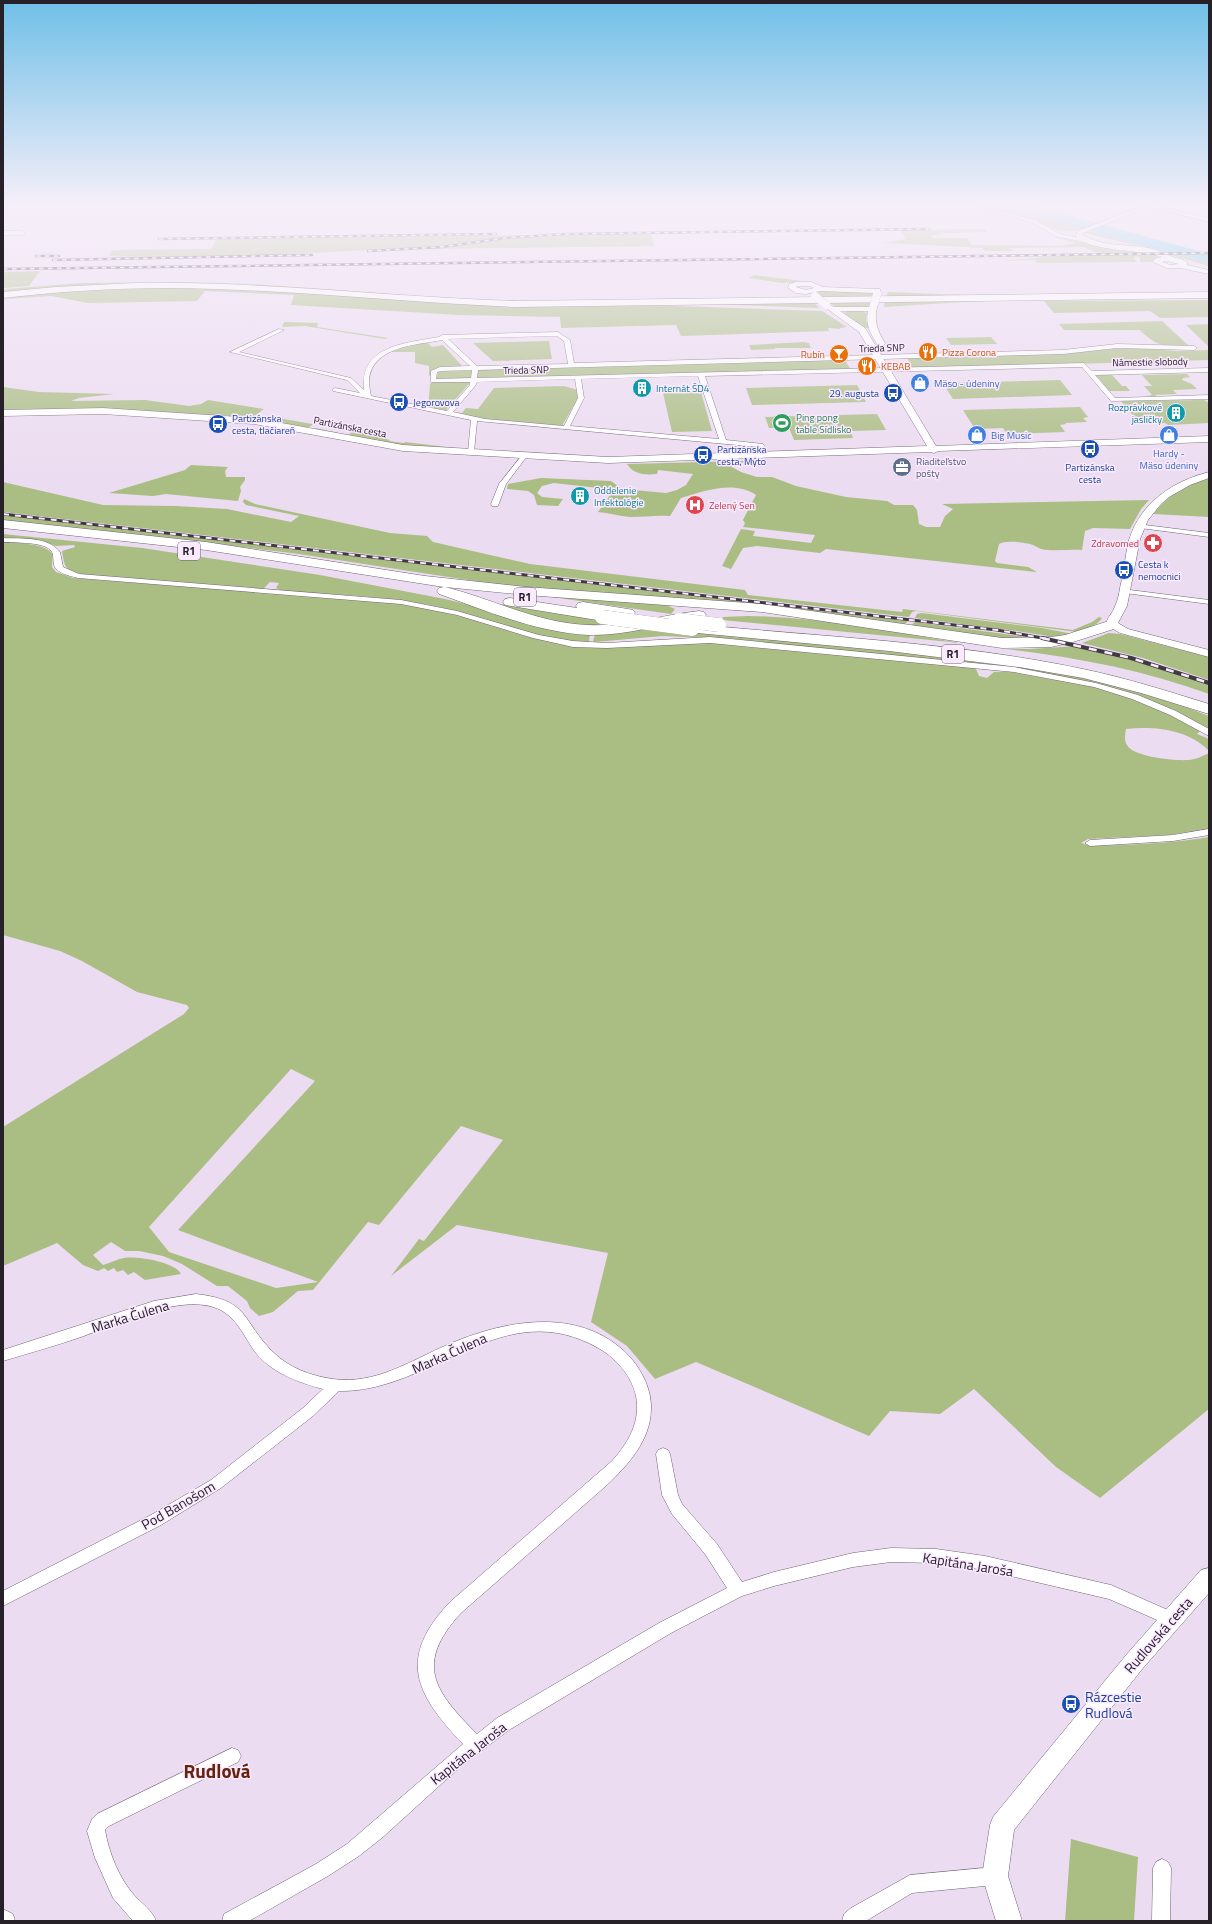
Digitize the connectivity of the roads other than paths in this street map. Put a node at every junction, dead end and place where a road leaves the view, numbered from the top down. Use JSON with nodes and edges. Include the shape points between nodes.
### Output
{"nodes":[{"id":1,"x":356,"y":296,"type":"edge"},
{"id":2,"x":751,"y":296,"type":"edge"},
{"id":3,"x":820,"y":296,"type":"edge"},
{"id":4,"x":876,"y":296,"type":"edge"},
{"id":5,"x":1000,"y":296,"type":"edge"},
{"id":6,"x":1209,"y":296,"type":"edge"},
{"id":7,"x":1053,"y":297,"type":"junction"},
{"id":8,"x":643,"y":303,"type":"junction"},
{"id":9,"x":873,"y":306,"type":"junction"},
{"id":10,"x":829,"y":307,"type":"junction"},
{"id":11,"x":281,"y":330,"type":"dead end"},
{"id":12,"x":442,"y":337,"type":"junction"},
{"id":13,"x":1194,"y":348,"type":"dead end"},
{"id":14,"x":890,"y":357,"type":"junction"},
{"id":15,"x":879,"y":358,"type":"junction"},
{"id":16,"x":571,"y":366,"type":"junction"},
{"id":17,"x":474,"y":368,"type":"junction"},
{"id":18,"x":886,"y":370,"type":"junction"},
{"id":19,"x":897,"y":370,"type":"junction"},
{"id":20,"x":1209,"y":370,"type":"edge"},
{"id":21,"x":1091,"y":373,"type":"junction"},
{"id":22,"x":701,"y":375,"type":"junction"},
{"id":23,"x":578,"y":378,"type":"junction"},
{"id":24,"x":474,"y":381,"type":"junction"},
{"id":25,"x":335,"y":390,"type":"dead end"},
{"id":26,"x":368,"y":397,"type":"junction"},
{"id":27,"x":1209,"y":397,"type":"edge"},
{"id":28,"x":3,"y":413,"type":"edge"},
{"id":29,"x":448,"y":414,"type":"junction"},
{"id":30,"x":474,"y":420,"type":"junction"},
{"id":31,"x":566,"y":428,"type":"junction"},
{"id":32,"x":932,"y":438,"type":"junction"},
{"id":33,"x":1204,"y":440,"type":"edge"},
{"id":34,"x":723,"y":441,"type":"junction"},
{"id":35,"x":971,"y":448,"type":"junction"},
{"id":36,"x":1209,"y":449,"type":"edge"},
{"id":37,"x":939,"y":450,"type":"junction"},
{"id":38,"x":905,"y":451,"type":"junction"},
{"id":39,"x":471,"y":452,"type":"junction"},
{"id":40,"x":525,"y":455,"type":"junction"},
{"id":41,"x":767,"y":456,"type":"junction"},
{"id":42,"x":1209,"y":475,"type":"edge"},
{"id":43,"x":495,"y":504,"type":"dead end"},
{"id":44,"x":3,"y":524,"type":"edge"},
{"id":45,"x":1140,"y":526,"type":"junction"},
{"id":46,"x":3,"y":531,"type":"edge"},
{"id":47,"x":1209,"y":535,"type":"edge"},
{"id":48,"x":3,"y":540,"type":"edge"},
{"id":49,"x":421,"y":580,"type":"junction"},
{"id":50,"x":1126,"y":588,"type":"junction"},
{"id":51,"x":440,"y":590,"type":"junction"},
{"id":52,"x":1209,"y":596,"type":"edge"},
{"id":53,"x":1209,"y":602,"type":"edge"},
{"id":54,"x":1112,"y":625,"type":"junction"},
{"id":55,"x":1209,"y":654,"type":"edge"},
{"id":56,"x":1209,"y":700,"type":"edge"},
{"id":57,"x":1209,"y":709,"type":"edge"},
{"id":58,"x":1209,"y":733,"type":"edge"},
{"id":59,"x":1209,"y":832,"type":"edge"},
{"id":60,"x":1090,"y":843,"type":"dead end"},
{"id":61,"x":3,"y":1356,"type":"edge"},
{"id":62,"x":336,"y":1385,"type":"junction"},
{"id":63,"x":663,"y":1454,"type":"dead end"},
{"id":64,"x":1209,"y":1577,"type":"edge"},
{"id":65,"x":738,"y":1590,"type":"junction"},
{"id":66,"x":3,"y":1599,"type":"edge"},
{"id":67,"x":1171,"y":1619,"type":"junction"},
{"id":68,"x":475,"y":1744,"type":"junction"},
{"id":69,"x":232,"y":1756,"type":"dead end"},
{"id":70,"x":1162,"y":1868,"type":"dead end"},
{"id":71,"x":995,"y":1876,"type":"junction"},
{"id":72,"x":3,"y":1918,"type":"edge"},
{"id":73,"x":6,"y":1921,"type":"edge"},
{"id":74,"x":147,"y":1921,"type":"edge"},
{"id":75,"x":231,"y":1921,"type":"edge"},
{"id":76,"x":851,"y":1921,"type":"edge"},
{"id":77,"x":1009,"y":1921,"type":"edge"},
{"id":78,"x":1161,"y":1921,"type":"edge"}],
"edges":[{"from":1,"to":8,"type":"main road","via":[[475,303]]},
{"from":2,"to":8,"type":"main road"},
{"from":3,"to":10,"type":"street","bridge":true},
{"from":4,"to":9,"type":"street","bridge":true},
{"from":5,"to":7,"type":"main road"},
{"from":6,"to":7,"type":"main road"},
{"from":7,"to":8,"type":"main road"},
{"from":7,"to":9,"type":"main road"},
{"from":8,"to":10,"type":"main road"},
{"from":9,"to":10,"type":"street"},
{"from":9,"to":14,"type":"street","via":[[870,320],[872,327]]},
{"from":10,"to":15,"type":"street","via":[[862,330]]},
{"from":11,"to":26,"type":"street","via":[[233,352],[349,379]]},
{"from":12,"to":16,"type":"street","via":[[554,334],[567,340]]},
{"from":12,"to":17,"type":"street"},
{"from":12,"to":26,"type":"street","via":[[398,346],[378,356],[368,372]]},
{"from":13,"to":14,"type":"street","name":"Trieda SNP","via":[[1117,346],[1038,353]]},
{"from":14,"to":15,"type":"street","name":"Trieda SNP"},
{"from":14,"to":19,"type":"street"},
{"from":15,"to":16,"type":"street","name":"Trieda SNP"},
{"from":15,"to":18,"type":"street"},
{"from":16,"to":17,"type":"street","name":"Trieda SNP"},
{"from":17,"to":24,"type":"street"},
{"from":17,"to":24,"type":"street","name":"Trieda SNP","via":[[436,370],[433,381]]},
{"from":18,"to":19,"type":"street","name":"Trieda SNP"},
{"from":18,"to":22,"type":"street","name":"Trieda SNP"},
{"from":18,"to":32,"type":"street"},
{"from":19,"to":21,"type":"street","name":"Trieda SNP","via":[[1084,364]]},
{"from":19,"to":32,"type":"street"},
{"from":20,"to":21,"type":"street","name":"Námestie slobody"},
{"from":21,"to":27,"type":"street","name":"Trieda SNP","via":[[1113,400]]},
{"from":22,"to":23,"type":"street","name":"Trieda SNP"},
{"from":22,"to":34,"type":"street"},
{"from":23,"to":24,"type":"street","name":"Trieda SNP"},
{"from":23,"to":31,"type":"street","via":[[581,398]]},
{"from":24,"to":29,"type":"street"},
{"from":25,"to":26,"type":"street"},
{"from":26,"to":29,"type":"street"},
{"from":28,"to":39,"type":"street","name":"Partizánska cesta","via":[[121,412],[254,421],[383,445]]},
{"from":29,"to":30,"type":"street"},
{"from":30,"to":31,"type":"street"},
{"from":30,"to":39,"type":"street"},
{"from":31,"to":34,"type":"street"},
{"from":32,"to":35,"type":"street"},
{"from":32,"to":37,"type":"street"},
{"from":32,"to":38,"type":"street"},
{"from":33,"to":35,"type":"street","name":"Partizánska cesta"},
{"from":33,"to":36,"type":"street"},
{"from":34,"to":41,"type":"street","via":[[761,445]]},
{"from":35,"to":37,"type":"street","name":"Partizánska cesta"},
{"from":37,"to":38,"type":"street","name":"Partizánska cesta"},
{"from":38,"to":41,"type":"street","name":"Partizánska cesta"},
{"from":39,"to":40,"type":"street","name":"Partizánska cesta"},
{"from":40,"to":41,"type":"street","name":"Partizánska cesta","via":[[621,461]]},
{"from":40,"to":43,"type":"street","via":[[502,484]]},
{"from":42,"to":45,"type":"street","via":[[1170,491],[1150,510]]},
{"from":44,"to":49,"type":"highway","number":"R1","via":[[206,546]]},
{"from":45,"to":47,"type":"street"},
{"from":45,"to":50,"type":"street","via":[[1132,552]]},
{"from":46,"to":51,"type":"highway","number":"R1","via":[[184,550]]},
{"from":48,"to":58,"type":"street","via":[[35,542],[49,546],[56,552],[60,569],[78,576],[401,602],[448,611],[529,635],[572,644],[710,640],[949,662],[1038,674],[1121,692],[1178,715]]},
{"from":49,"to":54,"type":"highway","via":[[762,608],[1002,643],[1063,640]]},
{"from":49,"to":56,"type":"highway","number":"R1","bridge":true,"via":[[719,625],[1039,657],[1124,674]]},
{"from":50,"to":52,"type":"street"},
{"from":50,"to":53,"type":"street"},
{"from":50,"to":54,"type":"street"},
{"from":51,"to":54,"type":"highway","via":[[549,624],[589,630],[623,628],[712,614],[761,612],[823,618],[975,642],[1034,646],[1074,641]]},
{"from":51,"to":57,"type":"highway","number":"R1","bridge":true,"via":[[692,629],[1032,664],[1129,683]]},
{"from":54,"to":55,"type":"street","via":[[1124,631]]},
{"from":59,"to":60,"type":"street","via":[[1173,838]]},
{"from":61,"to":62,"type":"street","name":"Marka Čulena","via":[[156,1305],[205,1299],[229,1307],[264,1352],[275,1362],[302,1377]]},
{"from":62,"to":66,"type":"street","name":"Pod Banošom","via":[[308,1412],[216,1484],[156,1520]]},
{"from":62,"to":68,"type":"street","name":"Marka Čulena","via":[[392,1378],[478,1339],[511,1329],[544,1326],[579,1332],[605,1345],[616,1352],[639,1383],[643,1394],[643,1418],[635,1442],[626,1454],[586,1493],[465,1598],[439,1626],[431,1640],[426,1656],[429,1688],[437,1702]]},
{"from":63,"to":65,"type":"street","via":[[670,1495],[677,1509],[711,1550]]},
{"from":64,"to":67,"type":"street","name":"Rudlovská cesta"},
{"from":65,"to":67,"type":"street","name":"Kapitána Jaroša","via":[[853,1560],[891,1555],[936,1556],[985,1563],[1111,1592]]},
{"from":65,"to":68,"type":"street","name":"Kapitána Jaroša","via":[[646,1639],[510,1720]]},
{"from":67,"to":71,"type":"street","name":"Rudlovská cesta","via":[[1002,1825]]},
{"from":68,"to":75,"type":"street","name":"Kapitána Jaroša","via":[[353,1850]]},
{"from":69,"to":74,"type":"street","via":[[110,1816],[98,1825],[96,1831],[117,1891],[132,1909]]},
{"from":70,"to":78,"type":"street"},
{"from":71,"to":76,"type":"street","via":[[910,1884]]},
{"from":71,"to":77,"type":"street"},
{"from":72,"to":73,"type":"street"}]}
